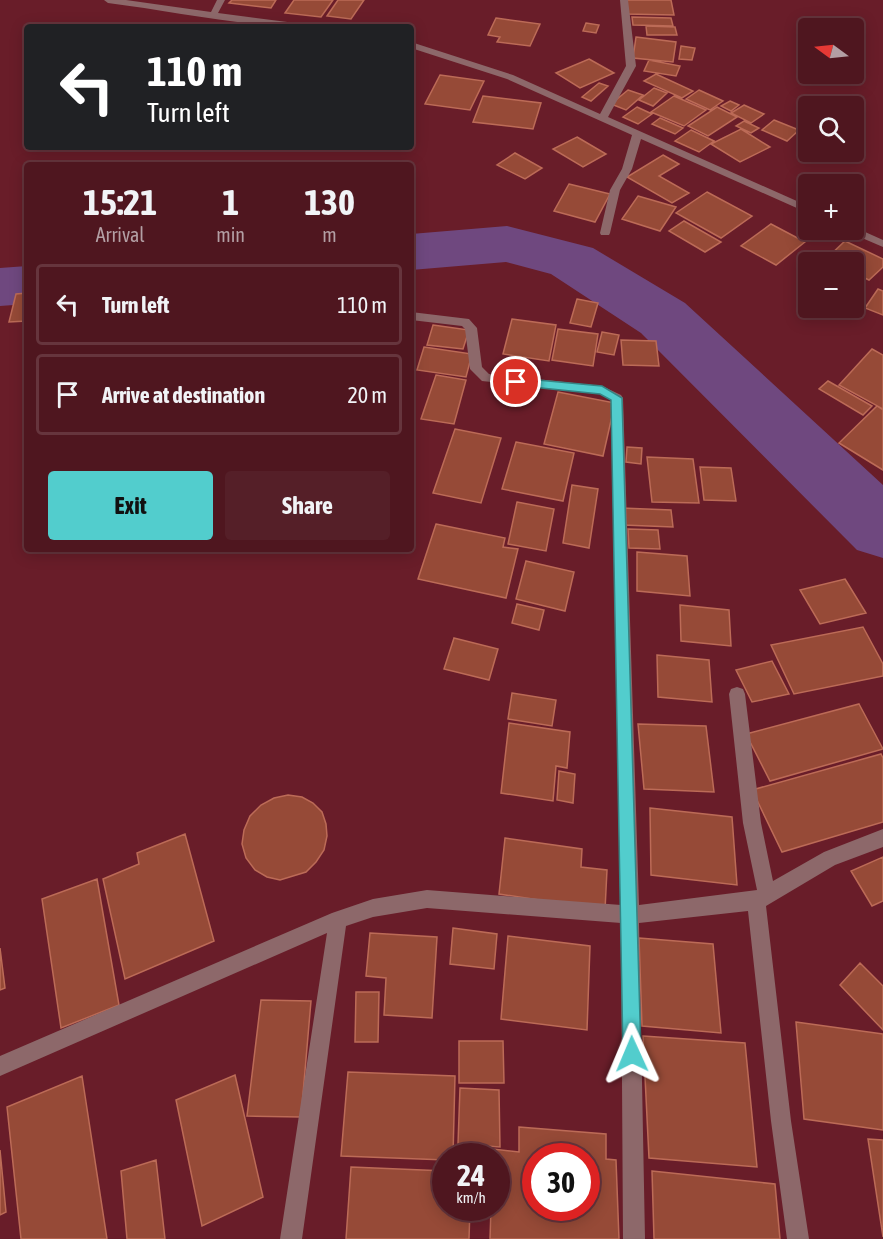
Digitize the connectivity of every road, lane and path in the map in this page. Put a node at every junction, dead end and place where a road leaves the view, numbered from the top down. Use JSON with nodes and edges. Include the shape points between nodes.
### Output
{"nodes":[{"id":1,"x":108,"y":0,"type":"edge"},
{"id":2,"x":221,"y":0,"type":"edge"},
{"id":3,"x":624,"y":0,"type":"edge"},
{"id":4,"x":213,"y":15,"type":"junction"},
{"id":5,"x":280,"y":24,"type":"edge"},
{"id":6,"x":414,"y":46,"type":"edge"},
{"id":7,"x":603,"y":118,"type":"junction"},
{"id":8,"x":638,"y":133,"type":"junction"},
{"id":9,"x":798,"y":205,"type":"edge"},
{"id":10,"x":605,"y":233,"type":"dead end"},
{"id":11,"x":864,"y":235,"type":"edge"},
{"id":12,"x":883,"y":244,"type":"edge"},
{"id":13,"x":414,"y":316,"type":"edge"},
{"id":14,"x":737,"y":694,"type":"dead end"},
{"id":15,"x":883,"y":838,"type":"edge"},
{"id":16,"x":762,"y":897,"type":"junction"},
{"id":17,"x":630,"y":915,"type":"junction"},
{"id":18,"x":338,"y":919,"type":"junction"},
{"id":19,"x":0,"y":1065,"type":"edge"},
{"id":20,"x":291,"y":1239,"type":"edge"},
{"id":21,"x":634,"y":1239,"type":"edge"},
{"id":22,"x":798,"y":1239,"type":"edge"}],
"edges":[{"from":1,"to":4,"type":"street"},
{"from":2,"to":4,"type":"street"},
{"from":3,"to":7,"type":"street","via":[[631,66]]},
{"from":4,"to":5,"type":"street"},
{"from":6,"to":7,"type":"street","via":[[510,77]]},
{"from":7,"to":8,"type":"street"},
{"from":8,"to":9,"type":"street"},
{"from":8,"to":10,"type":"street","via":[[627,169],[615,190]]},
{"from":11,"to":12,"type":"street"},
{"from":13,"to":17,"type":"street","via":[[465,322],[471,328],[476,369],[486,378],[602,390],[616,398]]},
{"from":14,"to":16,"type":"street"},
{"from":15,"to":16,"type":"street","via":[[830,858]]},
{"from":16,"to":17,"type":"street"},
{"from":16,"to":22,"type":"street","via":[[781,1121]]},
{"from":17,"to":18,"type":"street","via":[[427,899],[373,908]]},
{"from":17,"to":21,"type":"street"},
{"from":18,"to":19,"type":"street"},
{"from":18,"to":20,"type":"street"}]}
